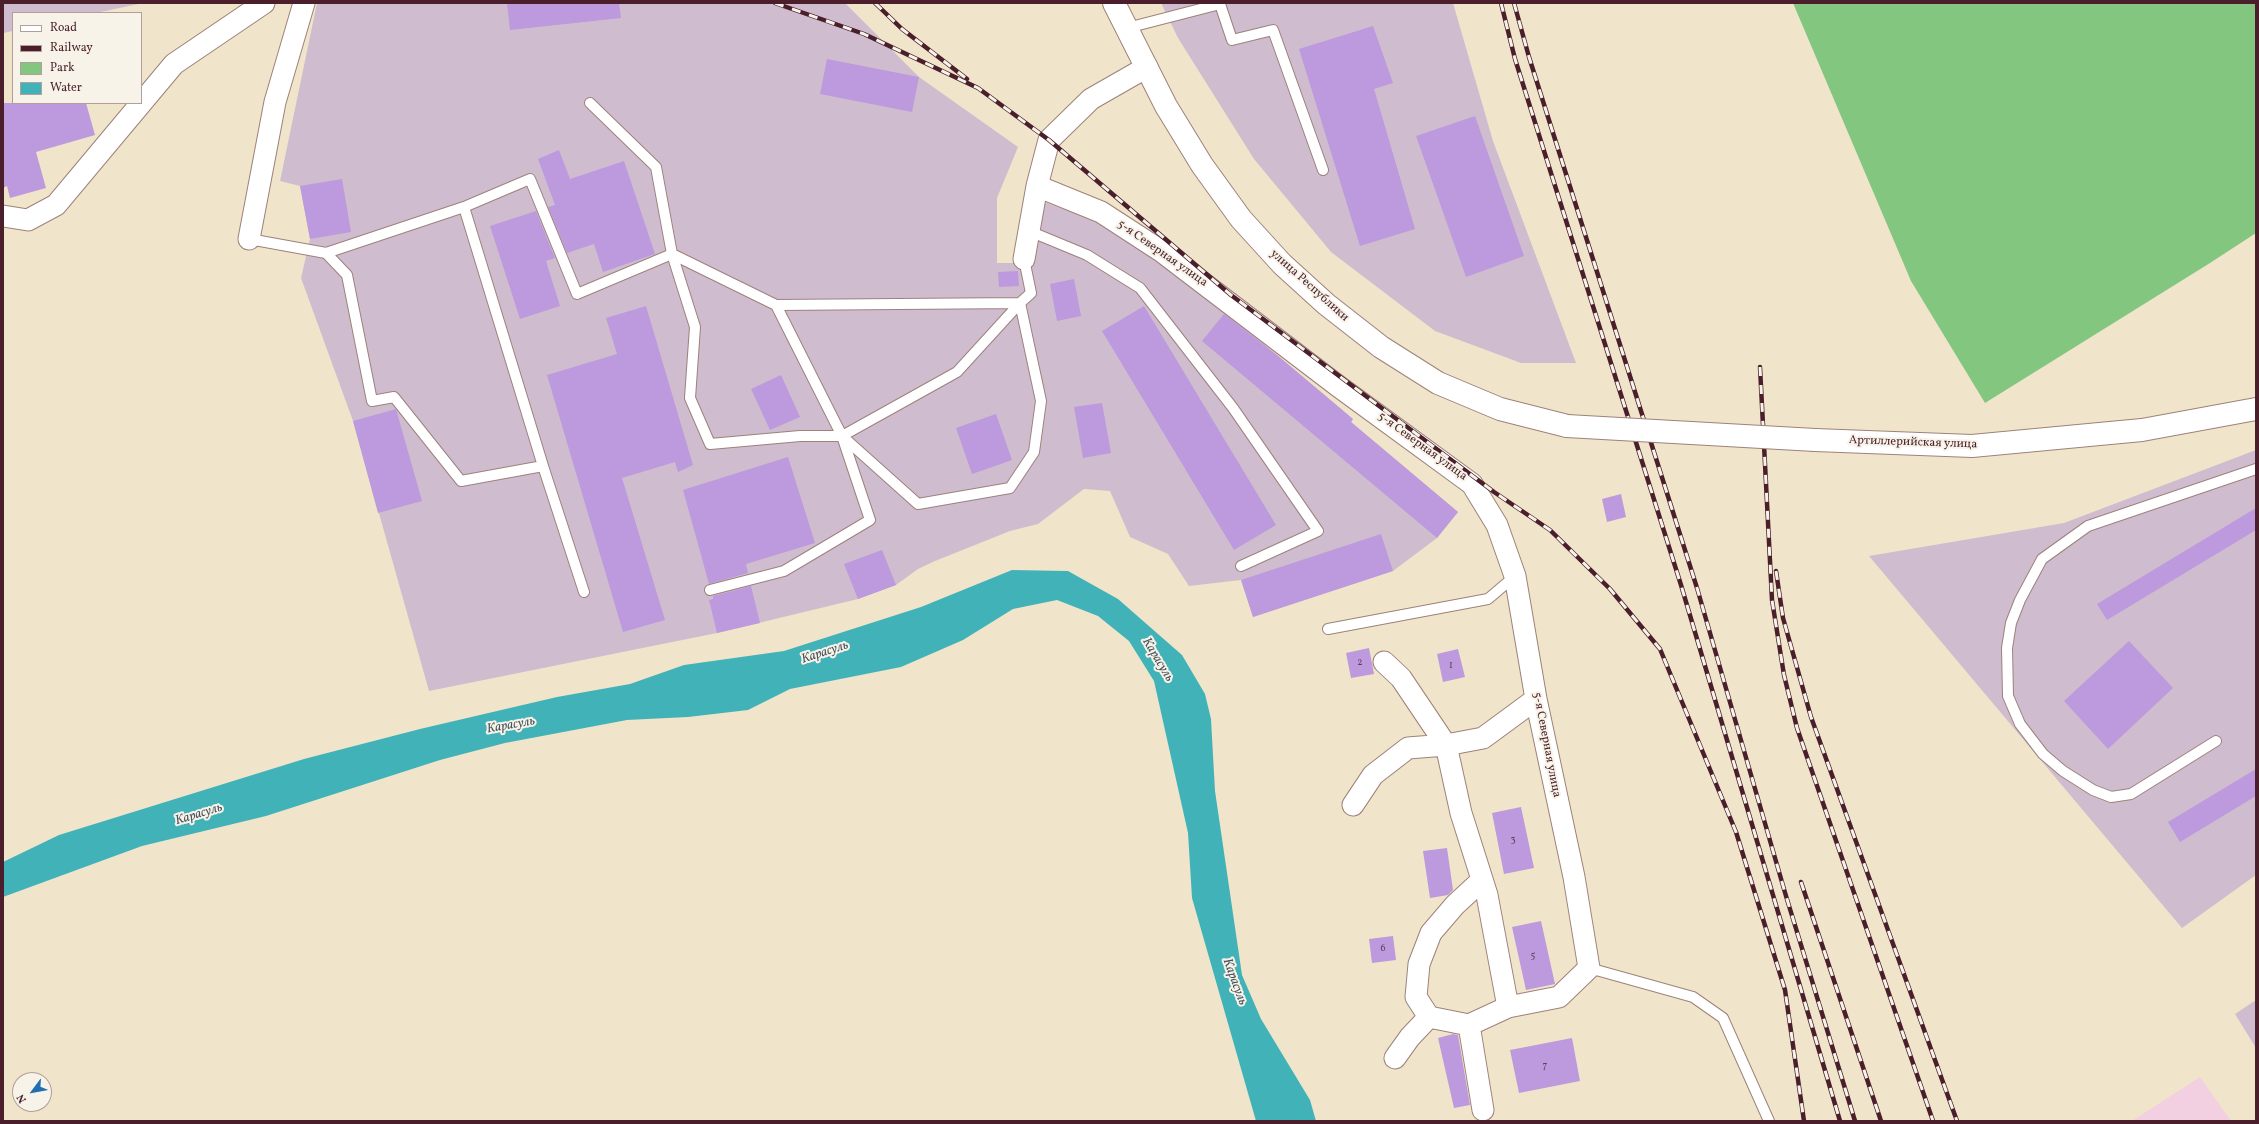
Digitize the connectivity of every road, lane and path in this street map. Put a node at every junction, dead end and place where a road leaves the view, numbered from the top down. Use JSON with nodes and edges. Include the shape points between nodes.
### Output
{"nodes":[{"id":1,"x":264,"y":3,"type":"edge"},
{"id":2,"x":304,"y":3,"type":"edge"},
{"id":3,"x":1114,"y":3,"type":"edge"},
{"id":4,"x":1127,"y":28,"type":"junction"},
{"id":5,"x":1147,"y":67,"type":"junction"},
{"id":6,"x":142,"y":102,"type":"edge"},
{"id":7,"x":590,"y":103,"type":"dead end"},
{"id":8,"x":141,"y":104,"type":"edge"},
{"id":9,"x":1323,"y":170,"type":"dead end"},
{"id":10,"x":1037,"y":186,"type":"junction"},
{"id":11,"x":464,"y":207,"type":"junction"},
{"id":12,"x":3,"y":216,"type":"edge"},
{"id":13,"x":1029,"y":231,"type":"junction"},
{"id":14,"x":249,"y":239,"type":"joint"},
{"id":15,"x":326,"y":253,"type":"junction"},
{"id":16,"x":672,"y":254,"type":"junction"},
{"id":17,"x":1024,"y":259,"type":"joint"},
{"id":18,"x":1020,"y":303,"type":"junction"},
{"id":19,"x":776,"y":305,"type":"junction"},
{"id":20,"x":2256,"y":409,"type":"edge"},
{"id":21,"x":1568,"y":426,"type":"joint"},
{"id":22,"x":842,"y":436,"type":"junction"},
{"id":23,"x":543,"y":466,"type":"junction"},
{"id":24,"x":2256,"y":469,"type":"edge"},
{"id":25,"x":1241,"y":566,"type":"dead end"},
{"id":26,"x":1516,"y":576,"type":"junction"},
{"id":27,"x":710,"y":590,"type":"dead end"},
{"id":28,"x":584,"y":592,"type":"dead end"},
{"id":29,"x":1328,"y":629,"type":"dead end"},
{"id":30,"x":1384,"y":662,"type":"dead end"},
{"id":31,"x":1536,"y":699,"type":"junction"},
{"id":32,"x":2216,"y":741,"type":"dead end"},
{"id":33,"x":1446,"y":745,"type":"junction"},
{"id":34,"x":1353,"y":805,"type":"dead end"},
{"id":35,"x":1482,"y":880,"type":"junction"},
{"id":36,"x":1589,"y":968,"type":"junction"},
{"id":37,"x":1508,"y":1007,"type":"junction"},
{"id":38,"x":1429,"y":1017,"type":"junction"},
{"id":39,"x":1469,"y":1025,"type":"junction"},
{"id":40,"x":1395,"y":1058,"type":"dead end"},
{"id":41,"x":1483,"y":1110,"type":"dead end"},
{"id":42,"x":1769,"y":1121,"type":"edge"}],
"edges":[{"from":1,"to":6,"type":"street","via":[[174,64]]},
{"from":2,"to":14,"type":"street","via":[[276,102]]},
{"from":3,"to":4,"type":"main road","name":"улица Республики"},
{"from":4,"to":5,"type":"main road","name":"улица Республики"},
{"from":4,"to":9,"type":"lane","via":[[1220,4],[1232,40],[1273,30]]},
{"from":5,"to":10,"type":"street","via":[[1091,98],[1049,140]]},
{"from":5,"to":21,"type":"main road","name":"улица Республики","via":[[1166,106],[1202,165],[1237,213],[1282,264],[1326,304],[1381,347],[1438,384],[1500,409]]},
{"from":7,"to":16,"type":"lane","via":[[656,167]]},
{"from":8,"to":12,"type":"street","via":[[56,205],[28,220]]},
{"from":10,"to":13,"type":"street"},
{"from":10,"to":26,"type":"street","name":"5-я Северная улица","via":[[1101,212],[1161,250],[1338,386],[1472,484],[1497,525]]},
{"from":11,"to":15,"type":"lane"},
{"from":11,"to":16,"type":"lane","via":[[530,178],[578,294]]},
{"from":11,"to":23,"type":"lane"},
{"from":13,"to":17,"type":"street"},
{"from":13,"to":25,"type":"lane","via":[[1088,255],[1140,288],[1234,408],[1318,531]]},
{"from":14,"to":15,"type":"lane"},
{"from":15,"to":23,"type":"lane","via":[[347,275],[372,401],[394,397],[461,481]]},
{"from":16,"to":19,"type":"lane"},
{"from":16,"to":22,"type":"lane","via":[[695,327],[690,398],[710,444],[800,436]]},
{"from":17,"to":18,"type":"lane","via":[[1032,293]]},
{"from":18,"to":19,"type":"lane"},
{"from":18,"to":22,"type":"lane","via":[[958,372]]},
{"from":18,"to":22,"type":"lane","via":[[1041,401],[1034,452],[1010,488],[918,504]]},
{"from":19,"to":22,"type":"lane"},
{"from":20,"to":21,"type":"main road","name":"Артиллерийская улица","bridge":true,"via":[[2142,430],[1972,446]]},
{"from":22,"to":27,"type":"lane","via":[[870,520],[784,571]]},
{"from":23,"to":28,"type":"lane"},
{"from":24,"to":32,"type":"lane","via":[[2088,526],[2042,559],[2020,600],[2011,623],[2007,648],[2008,696],[2020,724],[2043,754],[2092,790],[2111,797],[2131,794]]},
{"from":26,"to":29,"type":"lane","via":[[1488,599]]},
{"from":26,"to":31,"type":"street","name":"5-я Северная улица"},
{"from":30,"to":33,"type":"street","via":[[1401,678]]},
{"from":31,"to":33,"type":"street","via":[[1482,738]]},
{"from":31,"to":36,"type":"street","name":"5-я Северная улица","via":[[1574,877]]},
{"from":33,"to":34,"type":"street","via":[[1408,748],[1373,775]]},
{"from":33,"to":35,"type":"street","via":[[1461,813]]},
{"from":35,"to":37,"type":"street"},
{"from":35,"to":38,"type":"street","via":[[1455,905],[1431,933],[1419,964],[1416,996]]},
{"from":36,"to":37,"type":"street","via":[[1559,997]]},
{"from":36,"to":42,"type":"lane","via":[[1693,997],[1723,1018]]},
{"from":37,"to":39,"type":"street"},
{"from":38,"to":39,"type":"street"},
{"from":38,"to":40,"type":"street"},
{"from":39,"to":41,"type":"street"}]}
